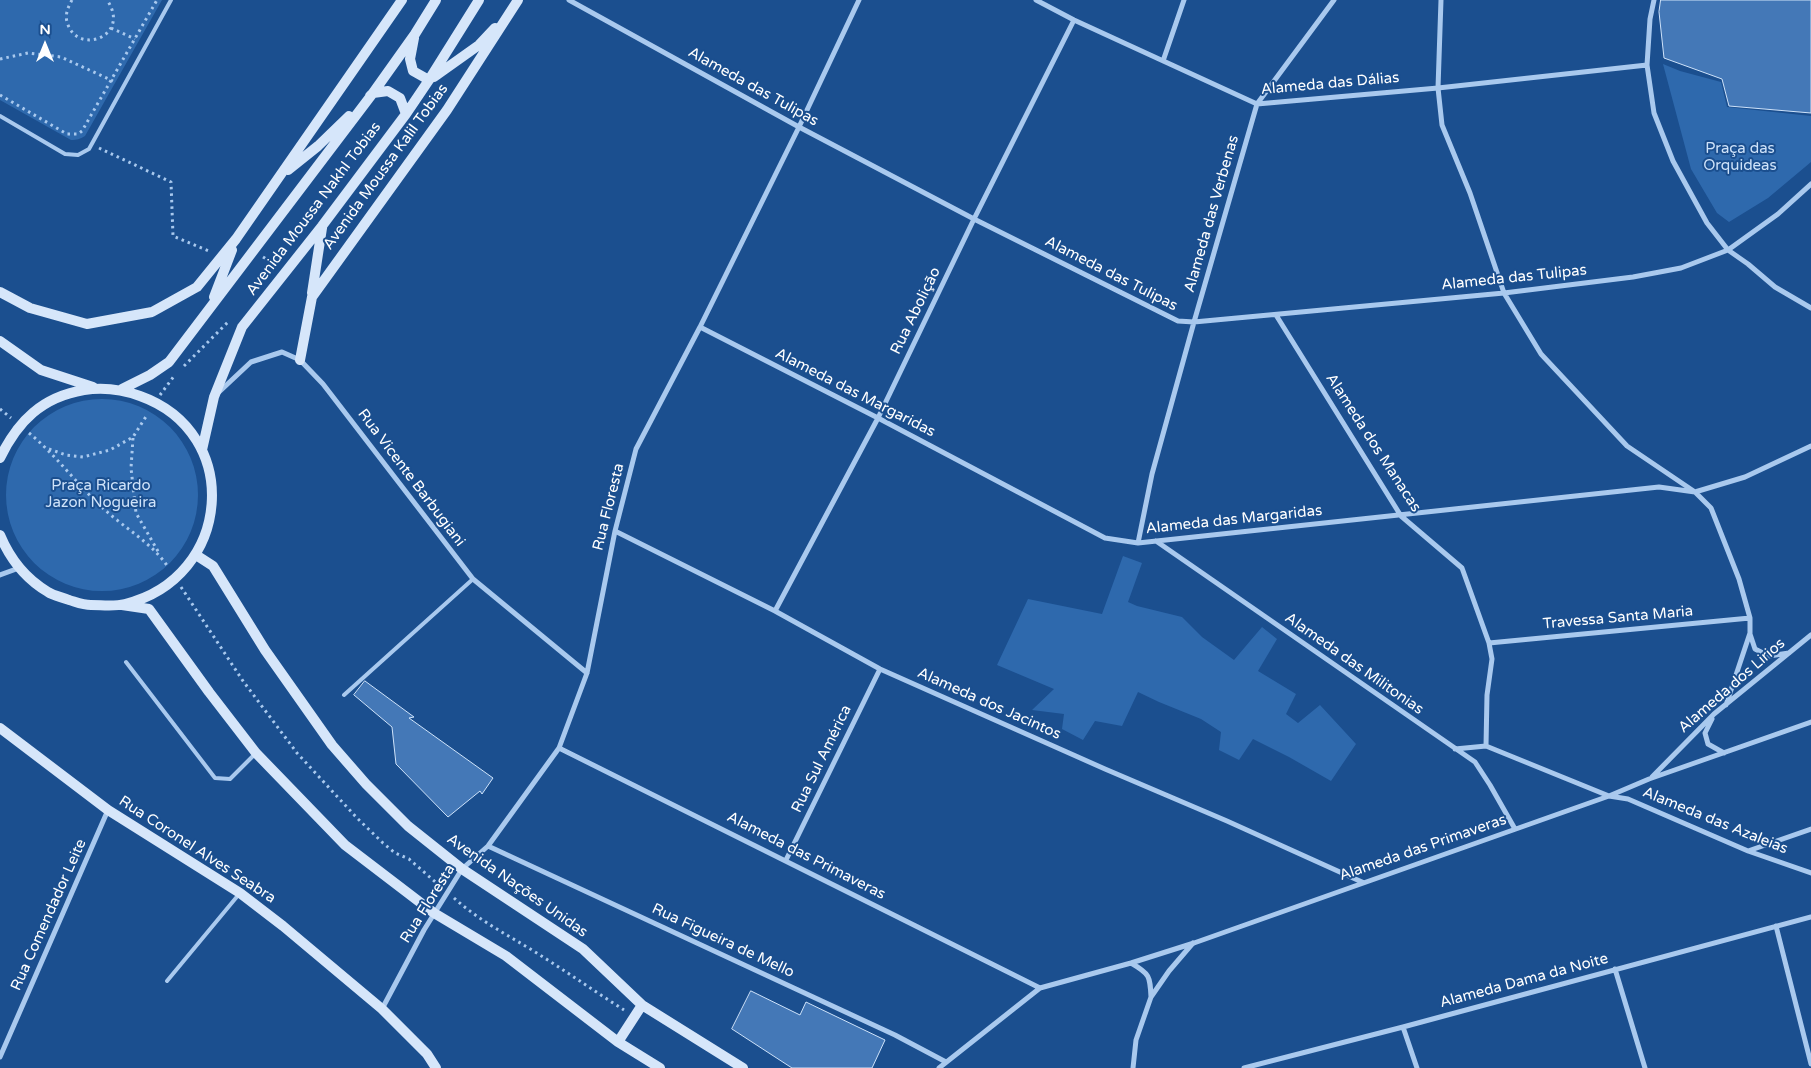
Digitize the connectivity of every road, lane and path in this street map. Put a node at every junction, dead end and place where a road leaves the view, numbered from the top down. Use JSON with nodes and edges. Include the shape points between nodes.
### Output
{"nodes":[{"id":1,"x":72,"y":0,"type":"edge"},
{"id":2,"x":107,"y":0,"type":"edge"},
{"id":3,"x":157,"y":0,"type":"edge"},
{"id":4,"x":171,"y":0,"type":"edge"},
{"id":5,"x":402,"y":0,"type":"edge"},
{"id":6,"x":436,"y":0,"type":"edge"},
{"id":7,"x":479,"y":0,"type":"edge"},
{"id":8,"x":518,"y":0,"type":"edge"},
{"id":9,"x":570,"y":0,"type":"edge"},
{"id":10,"x":859,"y":0,"type":"edge"},
{"id":11,"x":1036,"y":0,"type":"edge"},
{"id":12,"x":1184,"y":0,"type":"edge"},
{"id":13,"x":1334,"y":0,"type":"edge"},
{"id":14,"x":1441,"y":0,"type":"edge"},
{"id":15,"x":1654,"y":0,"type":"edge"},
{"id":16,"x":512,"y":10,"type":"junction"},
{"id":17,"x":1074,"y":20,"type":"junction"},
{"id":18,"x":111,"y":28,"type":"junction"},
{"id":19,"x":415,"y":34,"type":"junction"},
{"id":20,"x":135,"y":39,"type":"junction"},
{"id":21,"x":0,"y":59,"type":"edge"},
{"id":22,"x":1164,"y":61,"type":"junction"},
{"id":23,"x":1647,"y":66,"type":"junction"},
{"id":24,"x":112,"y":80,"type":"junction"},
{"id":25,"x":429,"y":80,"type":"junction"},
{"id":26,"x":1438,"y":88,"type":"junction"},
{"id":27,"x":373,"y":93,"type":"junction"},
{"id":28,"x":0,"y":96,"type":"edge"},
{"id":29,"x":1257,"y":104,"type":"junction"},
{"id":30,"x":406,"y":114,"type":"junction"},
{"id":31,"x":0,"y":116,"type":"edge"},
{"id":32,"x":799,"y":127,"type":"junction"},
{"id":33,"x":91,"y":145,"type":"junction"},
{"id":34,"x":278,"y":178,"type":"junction"},
{"id":35,"x":1811,"y":184,"type":"edge"},
{"id":36,"x":974,"y":219,"type":"junction"},
{"id":37,"x":322,"y":226,"type":"junction"},
{"id":38,"x":236,"y":239,"type":"junction"},
{"id":39,"x":1728,"y":250,"type":"junction"},
{"id":40,"x":209,"y":251,"type":"dead end"},
{"id":41,"x":0,"y":292,"type":"edge"},
{"id":42,"x":1504,"y":293,"type":"junction"},
{"id":43,"x":312,"y":297,"type":"junction"},
{"id":44,"x":1811,"y":308,"type":"edge"},
{"id":45,"x":209,"y":309,"type":"junction"},
{"id":46,"x":1276,"y":315,"type":"junction"},
{"id":47,"x":1194,"y":322,"type":"junction"},
{"id":48,"x":700,"y":327,"type":"junction"},
{"id":49,"x":0,"y":341,"type":"edge"},
{"id":50,"x":300,"y":360,"type":"junction"},
{"id":51,"x":97,"y":388,"type":"junction"},
{"id":52,"x":122,"y":389,"type":"junction"},
{"id":53,"x":214,"y":397,"type":"junction"},
{"id":54,"x":878,"y":418,"type":"junction"},
{"id":55,"x":133,"y":437,"type":"dead end"},
{"id":56,"x":1811,"y":446,"type":"edge"},
{"id":57,"x":202,"y":450,"type":"junction"},
{"id":58,"x":0,"y":458,"type":"edge"},
{"id":59,"x":1695,"y":492,"type":"junction"},
{"id":60,"x":1401,"y":516,"type":"junction"},
{"id":61,"x":614,"y":531,"type":"junction"},
{"id":62,"x":0,"y":535,"type":"edge"},
{"id":63,"x":1156,"y":541,"type":"junction"},
{"id":64,"x":1138,"y":543,"type":"junction"},
{"id":65,"x":160,"y":555,"type":"dead end"},
{"id":66,"x":196,"y":555,"type":"junction"},
{"id":67,"x":19,"y":568,"type":"junction"},
{"id":68,"x":0,"y":575,"type":"edge"},
{"id":69,"x":473,"y":579,"type":"junction"},
{"id":70,"x":122,"y":605,"type":"junction"},
{"id":71,"x":775,"y":611,"type":"junction"},
{"id":72,"x":1750,"y":618,"type":"junction"},
{"id":73,"x":1750,"y":634,"type":"junction"},
{"id":74,"x":1811,"y":635,"type":"edge"},
{"id":75,"x":1489,"y":643,"type":"junction"},
{"id":76,"x":1790,"y":653,"type":"junction"},
{"id":77,"x":126,"y":662,"type":"dead end"},
{"id":78,"x":880,"y":668,"type":"junction"},
{"id":79,"x":587,"y":673,"type":"junction"},
{"id":80,"x":344,"y":695,"type":"dead end"},
{"id":81,"x":1726,"y":705,"type":"junction"},
{"id":82,"x":1714,"y":714,"type":"junction"},
{"id":83,"x":1811,"y":722,"type":"edge"},
{"id":84,"x":0,"y":728,"type":"edge"},
{"id":85,"x":1486,"y":746,"type":"junction"},
{"id":86,"x":559,"y":748,"type":"junction"},
{"id":87,"x":1455,"y":749,"type":"junction"},
{"id":88,"x":256,"y":753,"type":"junction"},
{"id":89,"x":1724,"y":753,"type":"junction"},
{"id":90,"x":1649,"y":779,"type":"junction"},
{"id":91,"x":1609,"y":796,"type":"junction"},
{"id":92,"x":108,"y":810,"type":"junction"},
{"id":93,"x":1811,"y":828,"type":"edge"},
{"id":94,"x":1515,"y":829,"type":"junction"},
{"id":95,"x":488,"y":846,"type":"junction"},
{"id":96,"x":1748,"y":851,"type":"junction"},
{"id":97,"x":786,"y":860,"type":"junction"},
{"id":98,"x":462,"y":869,"type":"junction"},
{"id":99,"x":1811,"y":873,"type":"edge"},
{"id":100,"x":1362,"y":882,"type":"junction"},
{"id":101,"x":240,"y":893,"type":"junction"},
{"id":102,"x":434,"y":913,"type":"junction"},
{"id":103,"x":1811,"y":917,"type":"edge"},
{"id":104,"x":1776,"y":926,"type":"junction"},
{"id":105,"x":1194,"y":943,"type":"junction"},
{"id":106,"x":1131,"y":963,"type":"junction"},
{"id":107,"x":1615,"y":969,"type":"junction"},
{"id":108,"x":167,"y":981,"type":"dead end"},
{"id":109,"x":1040,"y":988,"type":"junction"},
{"id":110,"x":1151,"y":997,"type":"junction"},
{"id":111,"x":642,"y":1005,"type":"junction"},
{"id":112,"x":382,"y":1009,"type":"junction"},
{"id":113,"x":1404,"y":1027,"type":"junction"},
{"id":114,"x":618,"y":1042,"type":"junction"},
{"id":115,"x":0,"y":1056,"type":"edge"},
{"id":116,"x":946,"y":1062,"type":"junction"},
{"id":117,"x":1811,"y":1064,"type":"edge"},
{"id":118,"x":436,"y":1068,"type":"edge"},
{"id":119,"x":660,"y":1068,"type":"edge"},
{"id":120,"x":743,"y":1068,"type":"edge"},
{"id":121,"x":938,"y":1068,"type":"edge"},
{"id":122,"x":1133,"y":1068,"type":"edge"},
{"id":123,"x":1244,"y":1068,"type":"edge"},
{"id":124,"x":1417,"y":1068,"type":"edge"},
{"id":125,"x":1645,"y":1068,"type":"edge"}],
"edges":[{"from":1,"to":18,"type":"path","via":[[66,18],[68,27],[79,38],[94,40],[103,37]]},
{"from":2,"to":18,"type":"path","via":[[114,12]]},
{"from":3,"to":20,"type":"path"},
{"from":4,"to":33,"type":"lane"},
{"from":5,"to":34,"type":"main road"},
{"from":6,"to":19,"type":"main road","name":"Avenida Moussa Nakhl Tobias"},
{"from":7,"to":25,"type":"main road","name":"Avenida Moussa Nakhl Tobias"},
{"from":8,"to":16,"type":"main road","name":"Avenida Moussa Kalil Tobias"},
{"from":9,"to":32,"type":"street","name":"Alameda das Tulipas"},
{"from":10,"to":32,"type":"street","name":"Rua Floresta"},
{"from":11,"to":17,"type":"street","name":"Alameda das Dálias"},
{"from":12,"to":22,"type":"street"},
{"from":13,"to":29,"type":"street","name":"Alameda das Verbenas"},
{"from":14,"to":26,"type":"street"},
{"from":15,"to":23,"type":"street"},
{"from":16,"to":25,"type":"main road","via":[[479,45]]},
{"from":16,"to":43,"type":"main road","name":"Avenida Moussa Kalil Tobias","via":[[447,110]]},
{"from":17,"to":22,"type":"street","name":"Alameda das Dálias"},
{"from":17,"to":36,"type":"street","name":"Rua Abolição"},
{"from":18,"to":20,"type":"path"},
{"from":19,"to":25,"type":"main road","via":[[410,59],[414,71]]},
{"from":19,"to":27,"type":"main road","name":"Avenida Moussa Nakhl Tobias"},
{"from":20,"to":24,"type":"path"},
{"from":21,"to":24,"type":"path","via":[[28,53],[60,57]]},
{"from":22,"to":29,"type":"street","name":"Alameda das Dálias"},
{"from":23,"to":26,"type":"street","name":"Alameda das Dálias"},
{"from":23,"to":39,"type":"street","via":[[1654,113],[1673,161],[1707,224]]},
{"from":24,"to":28,"type":"path","via":[[78,134],[67,134]]},
{"from":25,"to":30,"type":"main road","name":"Avenida Moussa Nakhl Tobias"},
{"from":26,"to":29,"type":"street","name":"Alameda das Dálias"},
{"from":26,"to":42,"type":"street","via":[[1442,125],[1470,193]]},
{"from":27,"to":30,"type":"main road","via":[[388,92],[400,98]]},
{"from":27,"to":34,"type":"main road","via":[[318,146]]},
{"from":27,"to":45,"type":"main road","name":"Avenida Moussa Nakhl Tobias"},
{"from":29,"to":47,"type":"street","name":"Alameda das Verbenas"},
{"from":30,"to":37,"type":"main road","name":"Avenida Moussa Nakhl Tobias"},
{"from":31,"to":33,"type":"lane","via":[[65,154],[78,155]]},
{"from":32,"to":36,"type":"street","name":"Alameda das Tulipas"},
{"from":32,"to":48,"type":"street","name":"Rua Floresta"},
{"from":33,"to":40,"type":"path","via":[[171,182],[173,236]]},
{"from":34,"to":38,"type":"main road"},
{"from":35,"to":39,"type":"street","name":"Alameda das Tulipas","via":[[1778,214]]},
{"from":36,"to":47,"type":"street","name":"Alameda das Tulipas","via":[[1178,321]]},
{"from":36,"to":54,"type":"street","name":"Rua Abolição"},
{"from":37,"to":43,"type":"main road"},
{"from":37,"to":53,"type":"main road","name":"Avenida Moussa Nakhl Tobias","via":[[242,327]]},
{"from":38,"to":41,"type":"main road","via":[[197,287],[152,312],[87,324],[30,308]]},
{"from":38,"to":45,"type":"main road"},
{"from":39,"to":42,"type":"street","name":"Alameda das Tulipas","via":[[1681,268]]},
{"from":39,"to":44,"type":"street","via":[[1775,287]]},
{"from":42,"to":46,"type":"street","name":"Alameda das Tulipas"},
{"from":42,"to":59,"type":"street","via":[[1541,354],[1628,446]]},
{"from":43,"to":50,"type":"main road","name":"Avenida Moussa Kalil Tobias"},
{"from":45,"to":52,"type":"main road","name":"Avenida Moussa Nakhl Tobias","via":[[169,362]]},
{"from":46,"to":47,"type":"street","name":"Alameda das Tulipas"},
{"from":46,"to":60,"type":"street","name":"Alameda dos Manacas"},
{"from":47,"to":64,"type":"street","name":"Alameda das Verbenas","via":[[1152,474]]},
{"from":48,"to":54,"type":"street","name":"Alameda das Margaridas"},
{"from":48,"to":61,"type":"street","name":"Rua Floresta","via":[[636,449]]},
{"from":49,"to":51,"type":"main road","via":[[41,370]]},
{"from":50,"to":53,"type":"street","via":[[282,352],[251,362]]},
{"from":50,"to":69,"type":"street","name":"Rua Vicente Barbugiani","via":[[323,384]]},
{"from":51,"to":52,"type":"main road"},
{"from":51,"to":58,"type":"main road","via":[[71,392],[47,402],[10,438]]},
{"from":52,"to":57,"type":"main road","via":[[156,402],[183,422]]},
{"from":53,"to":57,"type":"main road","name":"Avenida Moussa Nakhl Tobias"},
{"from":54,"to":64,"type":"street","name":"Alameda das Margaridas","via":[[1105,538]]},
{"from":54,"to":71,"type":"street","name":"Rua Abolição"},
{"from":55,"to":65,"type":"path","via":[[131,468],[136,513]]},
{"from":56,"to":59,"type":"street","name":"Alameda das Margaridas","via":[[1746,476]]},
{"from":57,"to":66,"type":"main road","via":[[211,476],[213,504],[208,530]]},
{"from":59,"to":60,"type":"street","name":"Alameda das Margaridas","via":[[1659,487]]},
{"from":59,"to":72,"type":"street","via":[[1711,508],[1739,579]]},
{"from":60,"to":63,"type":"street","name":"Alameda das Margaridas"},
{"from":60,"to":75,"type":"street","name":"Alameda dos Manacas","via":[[1462,568]]},
{"from":61,"to":71,"type":"street","name":"Alameda dos Jacintos"},
{"from":61,"to":79,"type":"street","name":"Rua Floresta"},
{"from":62,"to":67,"type":"main road"},
{"from":63,"to":64,"type":"street","name":"Alameda das Margaridas"},
{"from":63,"to":87,"type":"street","name":"Alameda das Militonias"},
{"from":66,"to":70,"type":"main road","via":[[164,588]]},
{"from":66,"to":98,"type":"main road","name":"Avenida Nações Unidas","via":[[213,566],[265,650],[332,746],[408,826]]},
{"from":67,"to":68,"type":"street"},
{"from":67,"to":70,"type":"main road","via":[[48,592],[84,605]]},
{"from":69,"to":79,"type":"street","name":"Rua Vicente Barbugiani"},
{"from":69,"to":80,"type":"lane"},
{"from":70,"to":88,"type":"main road","via":[[149,609]]},
{"from":71,"to":78,"type":"street","name":"Alameda dos Jacintos"},
{"from":72,"to":73,"type":"street"},
{"from":72,"to":75,"type":"street","name":"Travessa Santa Maria"},
{"from":73,"to":76,"type":"street","via":[[1755,648],[1769,656]]},
{"from":73,"to":81,"type":"street"},
{"from":74,"to":76,"type":"street","name":"Alameda dos Lirios"},
{"from":75,"to":85,"type":"street","name":"Alameda dos Manacas","via":[[1492,659],[1486,695]]},
{"from":76,"to":81,"type":"street","name":"Alameda dos Lirios"},
{"from":77,"to":88,"type":"lane","via":[[216,778],[230,779]]},
{"from":78,"to":97,"type":"street","name":"Rua Sul América"},
{"from":78,"to":100,"type":"street","name":"Alameda dos Jacintos"},
{"from":79,"to":86,"type":"street","name":"Rua Floresta"},
{"from":81,"to":82,"type":"street","name":"Alameda dos Lirios"},
{"from":82,"to":89,"type":"street","via":[[1705,733],[1708,744]]},
{"from":82,"to":90,"type":"street","name":"Alameda dos Lirios"},
{"from":83,"to":89,"type":"street","name":"Alameda das Primaveras"},
{"from":84,"to":92,"type":"main road","name":"Rua Coronel Alves Seabra"},
{"from":85,"to":87,"type":"street"},
{"from":85,"to":91,"type":"street"},
{"from":86,"to":95,"type":"street","name":"Rua Floresta"},
{"from":86,"to":97,"type":"street","name":"Alameda das Primaveras"},
{"from":87,"to":94,"type":"street","name":"Alameda das Militonias","via":[[1475,762]]},
{"from":88,"to":102,"type":"main road","via":[[345,845]]},
{"from":89,"to":90,"type":"street","name":"Alameda das Primaveras"},
{"from":90,"to":91,"type":"street","name":"Alameda das Primaveras"},
{"from":91,"to":94,"type":"street","name":"Alameda das Primaveras"},
{"from":91,"to":96,"type":"street","name":"Alameda das Azaleias","via":[[1628,799]]},
{"from":92,"to":101,"type":"main road","name":"Rua Coronel Alves Seabra"},
{"from":92,"to":115,"type":"street","name":"Rua Comendador Leite"},
{"from":93,"to":96,"type":"street"},
{"from":94,"to":100,"type":"street","name":"Alameda das Primaveras"},
{"from":95,"to":98,"type":"street","name":"Rua Floresta"},
{"from":95,"to":116,"type":"street","name":"Rua Figueira de Mello"},
{"from":96,"to":99,"type":"street","name":"Alameda das Azaleias"},
{"from":97,"to":109,"type":"street","name":"Alameda das Primaveras"},
{"from":98,"to":102,"type":"street","name":"Rua Floresta"},
{"from":98,"to":111,"type":"main road","name":"Avenida Nações Unidas","via":[[584,950]]},
{"from":100,"to":105,"type":"street","name":"Alameda das Primaveras"},
{"from":101,"to":108,"type":"lane"},
{"from":101,"to":112,"type":"main road","name":"Rua Coronel Alves Seabra"},
{"from":102,"to":112,"type":"street","name":"Rua Floresta"},
{"from":102,"to":114,"type":"main road","via":[[506,956]]},
{"from":103,"to":104,"type":"street","name":"Alameda Dama da Noite"},
{"from":104,"to":107,"type":"street","name":"Alameda Dama da Noite"},
{"from":104,"to":117,"type":"street"},
{"from":105,"to":106,"type":"street","name":"Alameda das Primaveras"},
{"from":105,"to":110,"type":"street"},
{"from":106,"to":109,"type":"street","name":"Alameda das Primaveras"},
{"from":106,"to":110,"type":"street","via":[[1144,970],[1150,979]]},
{"from":107,"to":113,"type":"street","name":"Alameda Dama da Noite"},
{"from":107,"to":125,"type":"street"},
{"from":109,"to":116,"type":"street","name":"Alameda das Primaveras"},
{"from":110,"to":122,"type":"street","via":[[1136,1040]]},
{"from":111,"to":114,"type":"main road"},
{"from":111,"to":120,"type":"main road","name":"Avenida Nações Unidas"},
{"from":112,"to":118,"type":"main road","name":"Rua Coronel Alves Seabra","via":[[427,1054]]},
{"from":113,"to":123,"type":"street","name":"Alameda Dama da Noite"},
{"from":113,"to":124,"type":"street"},
{"from":114,"to":119,"type":"main road"},
{"from":116,"to":121,"type":"street","name":"Alameda das Primaveras"}]}
